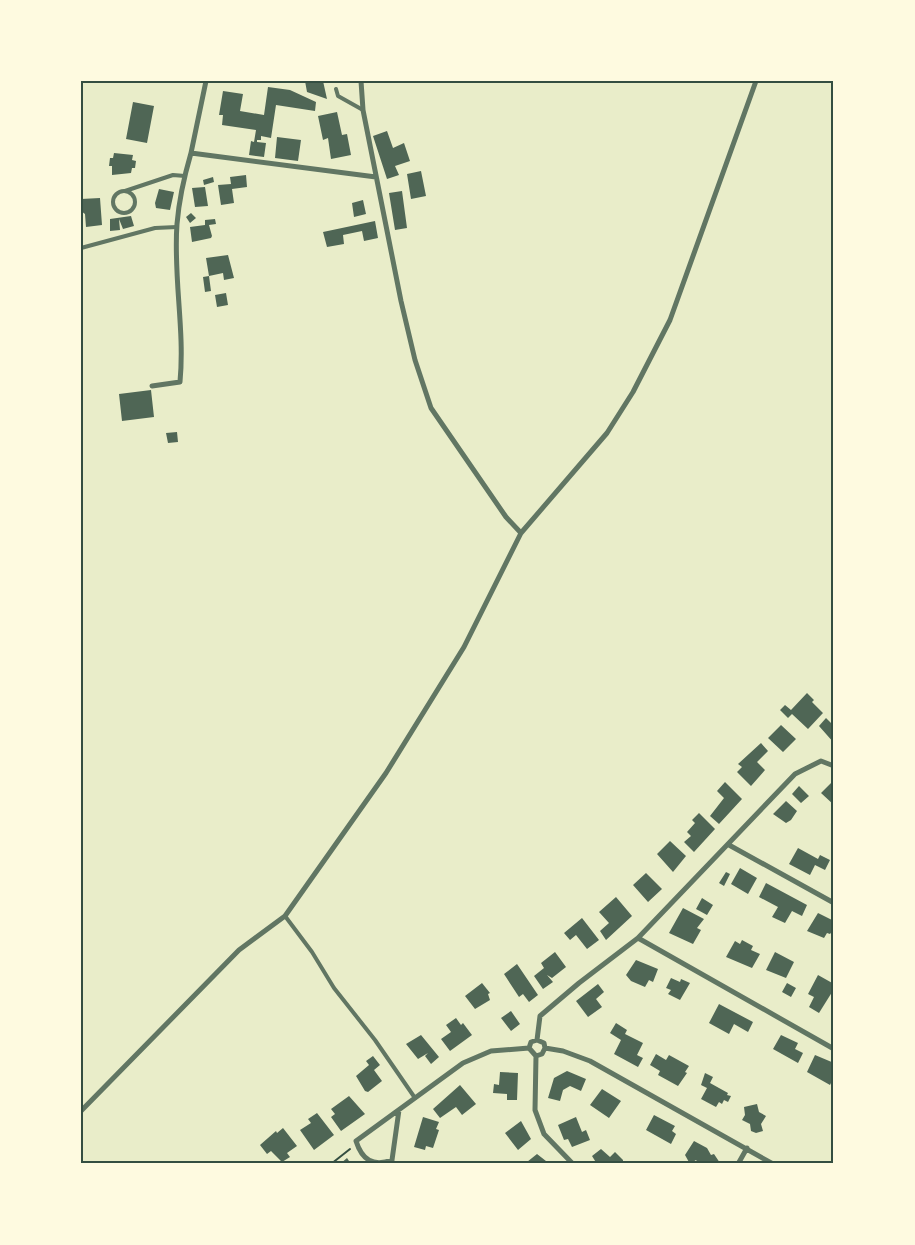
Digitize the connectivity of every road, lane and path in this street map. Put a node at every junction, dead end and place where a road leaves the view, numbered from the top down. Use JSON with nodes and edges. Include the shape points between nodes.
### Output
{"nodes":[{"id":1,"x":206,"y":81,"type":"edge"},
{"id":2,"x":361,"y":81,"type":"edge"},
{"id":3,"x":756,"y":81,"type":"edge"},
{"id":4,"x":336,"y":90,"type":"dead end"},
{"id":5,"x":363,"y":110,"type":"junction"},
{"id":6,"x":191,"y":153,"type":"junction"},
{"id":7,"x":184,"y":176,"type":"junction"},
{"id":8,"x":376,"y":177,"type":"junction"},
{"id":9,"x":125,"y":192,"type":"junction"},
{"id":10,"x":177,"y":227,"type":"junction"},
{"id":11,"x":81,"y":248,"type":"edge"},
{"id":12,"x":152,"y":386,"type":"dead end"},
{"id":13,"x":520,"y":533,"type":"junction"},
{"id":14,"x":834,"y":766,"type":"edge"},
{"id":15,"x":729,"y":845,"type":"junction"},
{"id":16,"x":834,"y":903,"type":"edge"},
{"id":17,"x":285,"y":916,"type":"junction"},
{"id":18,"x":638,"y":938,"type":"junction"},
{"id":19,"x":537,"y":1040,"type":"junction"},
{"id":20,"x":832,"y":1046,"type":"edge"},
{"id":21,"x":529,"y":1048,"type":"junction"},
{"id":22,"x":545,"y":1048,"type":"junction"},
{"id":23,"x":536,"y":1056,"type":"junction"},
{"id":24,"x":415,"y":1098,"type":"junction"},
{"id":25,"x":399,"y":1110,"type":"junction"},
{"id":26,"x":81,"y":1111,"type":"edge"},
{"id":27,"x":356,"y":1141,"type":"junction"},
{"id":28,"x":747,"y":1148,"type":"junction"},
{"id":29,"x":393,"y":1162,"type":"edge"},
{"id":30,"x":331,"y":1164,"type":"edge"},
{"id":31,"x":573,"y":1164,"type":"edge"},
{"id":32,"x":738,"y":1164,"type":"edge"},
{"id":33,"x":773,"y":1164,"type":"edge"}],
"edges":[{"from":1,"to":6,"type":"street"},
{"from":2,"to":5,"type":"street"},
{"from":3,"to":13,"type":"street","via":[[670,320],[633,392],[607,433]]},
{"from":4,"to":5,"type":"lane","via":[[338,96]]},
{"from":5,"to":8,"type":"street"},
{"from":6,"to":7,"type":"street"},
{"from":6,"to":8,"type":"street"},
{"from":7,"to":9,"type":"lane","via":[[172,175]]},
{"from":7,"to":10,"type":"street"},
{"from":8,"to":13,"type":"street","via":[[400,300],[431,408]]},
{"from":9,"to":9,"type":"lane","via":[[115,195],[113,202],[121,213],[128,212],[134,204],[133,197]]},
{"from":10,"to":11,"type":"lane","via":[[155,228]]},
{"from":10,"to":12,"type":"street","via":[[182,356],[180,382]]},
{"from":13,"to":17,"type":"street","via":[[464,646],[386,773]]},
{"from":14,"to":15,"type":"street","via":[[821,761],[794,774]]},
{"from":15,"to":16,"type":"street"},
{"from":15,"to":18,"type":"street"},
{"from":17,"to":24,"type":"lane"},
{"from":17,"to":26,"type":"street","via":[[239,950]]},
{"from":18,"to":19,"type":"street","via":[[540,1016]]},
{"from":18,"to":20,"type":"street"},
{"from":19,"to":21,"type":"street","via":[[531,1042]]},
{"from":19,"to":22,"type":"street","via":[[542,1041]]},
{"from":21,"to":23,"type":"street"},
{"from":21,"to":24,"type":"street","via":[[491,1051],[463,1063]]},
{"from":22,"to":23,"type":"street"},
{"from":22,"to":28,"type":"street","via":[[590,1061]]},
{"from":23,"to":31,"type":"street","via":[[535,1110],[544,1134]]},
{"from":24,"to":25,"type":"street"},
{"from":25,"to":27,"type":"street"},
{"from":25,"to":29,"type":"street"},
{"from":27,"to":29,"type":"street","via":[[359,1151],[374,1164]]},
{"from":27,"to":30,"type":"path"},
{"from":28,"to":32,"type":"street"},
{"from":28,"to":33,"type":"street"}]}
